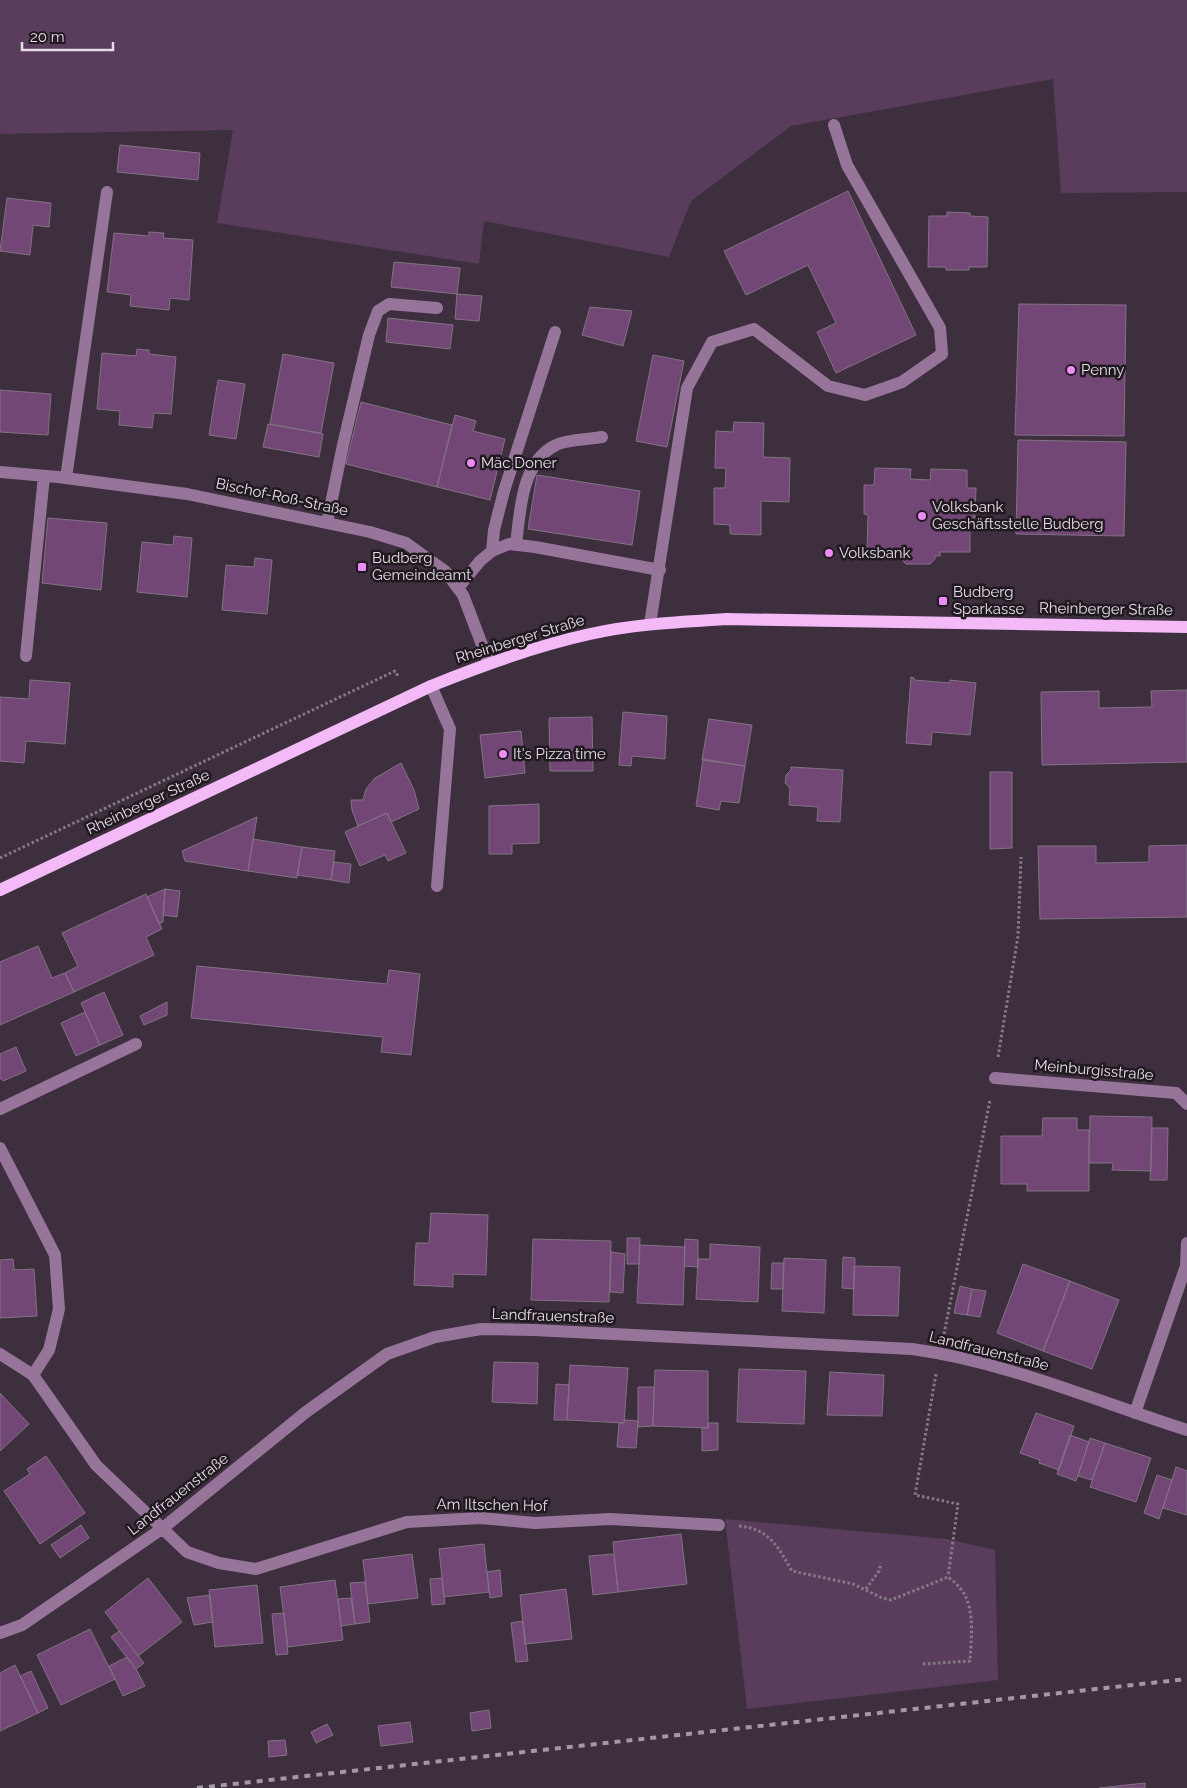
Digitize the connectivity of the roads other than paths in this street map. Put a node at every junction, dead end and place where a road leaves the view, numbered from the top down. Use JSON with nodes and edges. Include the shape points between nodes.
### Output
{"nodes":[{"id":1,"x":834,"y":125,"type":"dead end"},
{"id":2,"x":107,"y":192,"type":"dead end"},
{"id":3,"x":437,"y":308,"type":"dead end"},
{"id":4,"x":555,"y":332,"type":"dead end"},
{"id":5,"x":602,"y":437,"type":"dead end"},
{"id":6,"x":0,"y":472,"type":"edge"},
{"id":7,"x":44,"y":476,"type":"junction"},
{"id":8,"x":66,"y":478,"type":"junction"},
{"id":9,"x":327,"y":523,"type":"junction"},
{"id":10,"x":516,"y":545,"type":"junction"},
{"id":11,"x":492,"y":551,"type":"junction"},
{"id":12,"x":660,"y":570,"type":"junction"},
{"id":13,"x":458,"y":588,"type":"junction"},
{"id":14,"x":650,"y":624,"type":"junction"},
{"id":15,"x":1187,"y":627,"type":"edge"},
{"id":16,"x":26,"y":656,"type":"dead end"},
{"id":17,"x":489,"y":663,"type":"junction"},
{"id":18,"x":431,"y":686,"type":"junction"},
{"id":19,"x":437,"y":886,"type":"dead end"},
{"id":20,"x":0,"y":890,"type":"edge"},
{"id":21,"x":136,"y":1044,"type":"dead end"},
{"id":22,"x":995,"y":1078,"type":"road end"},
{"id":23,"x":1187,"y":1104,"type":"edge"},
{"id":24,"x":0,"y":1109,"type":"edge"},
{"id":25,"x":0,"y":1148,"type":"edge"},
{"id":26,"x":1187,"y":1243,"type":"edge"},
{"id":27,"x":0,"y":1354,"type":"edge"},
{"id":28,"x":33,"y":1375,"type":"junction"},
{"id":29,"x":1135,"y":1413,"type":"junction"},
{"id":30,"x":1187,"y":1430,"type":"edge"},
{"id":31,"x":719,"y":1525,"type":"road end"},
{"id":32,"x":163,"y":1528,"type":"junction"},
{"id":33,"x":0,"y":1633,"type":"edge"}],
"edges":[{"from":1,"to":12,"type":"street","via":[[847,165],[940,328],[942,354],[902,382],[864,395],[828,386],[754,329],[712,342],[687,388]]},
{"from":2,"to":8,"type":"street"},
{"from":3,"to":9,"type":"street","via":[[389,304],[378,311],[349,417]]},
{"from":4,"to":11,"type":"street","via":[[504,490]]},
{"from":5,"to":10,"type":"street","via":[[556,444],[538,459],[528,476],[522,498]]},
{"from":6,"to":7,"type":"street","name":"Bischof-Roß-Straße"},
{"from":7,"to":8,"type":"street","name":"Bischof-Roß-Straße"},
{"from":7,"to":16,"type":"street"},
{"from":8,"to":9,"type":"street","name":"Bischof-Roß-Straße","via":[[187,494]]},
{"from":9,"to":13,"type":"street","name":"Bischof-Roß-Straße","via":[[406,543],[445,571]]},
{"from":10,"to":11,"type":"street","via":[[509,544]]},
{"from":10,"to":12,"type":"street"},
{"from":11,"to":13,"type":"street"},
{"from":12,"to":14,"type":"street"},
{"from":13,"to":17,"type":"street","name":"Bischof-Roß-Straße","via":[[464,595]]},
{"from":14,"to":15,"type":"main road","name":"Rheinberger Straße","via":[[726,619]]},
{"from":14,"to":17,"type":"main road","name":"Rheinberger Straße","via":[[590,634]]},
{"from":17,"to":18,"type":"main road","name":"Rheinberger Straße"},
{"from":18,"to":19,"type":"street","via":[[450,729]]},
{"from":18,"to":20,"type":"main road","name":"Rheinberger Straße"},
{"from":21,"to":24,"type":"street"},
{"from":22,"to":23,"type":"street","name":"Meinburgisstraße","via":[[1176,1093]]},
{"from":25,"to":28,"type":"street","via":[[55,1255],[60,1309],[48,1350]]},
{"from":26,"to":29,"type":"street","via":[[1186,1266]]},
{"from":27,"to":28,"type":"street"},
{"from":28,"to":32,"type":"street","name":"Am Iltschen Hof","via":[[96,1465]]},
{"from":29,"to":30,"type":"street","name":"Landfrauenstraße"},
{"from":29,"to":32,"type":"street","name":"Landfrauenstraße","via":[[1036,1378],[912,1349],[481,1329],[435,1338],[387,1354],[306,1412]]},
{"from":31,"to":32,"type":"street","name":"Am Iltschen Hof","via":[[610,1519],[535,1523],[481,1518],[407,1522],[256,1569],[219,1564],[187,1552]]},
{"from":32,"to":33,"type":"street","name":"Landfrauenstraße","via":[[22,1625]]}]}
